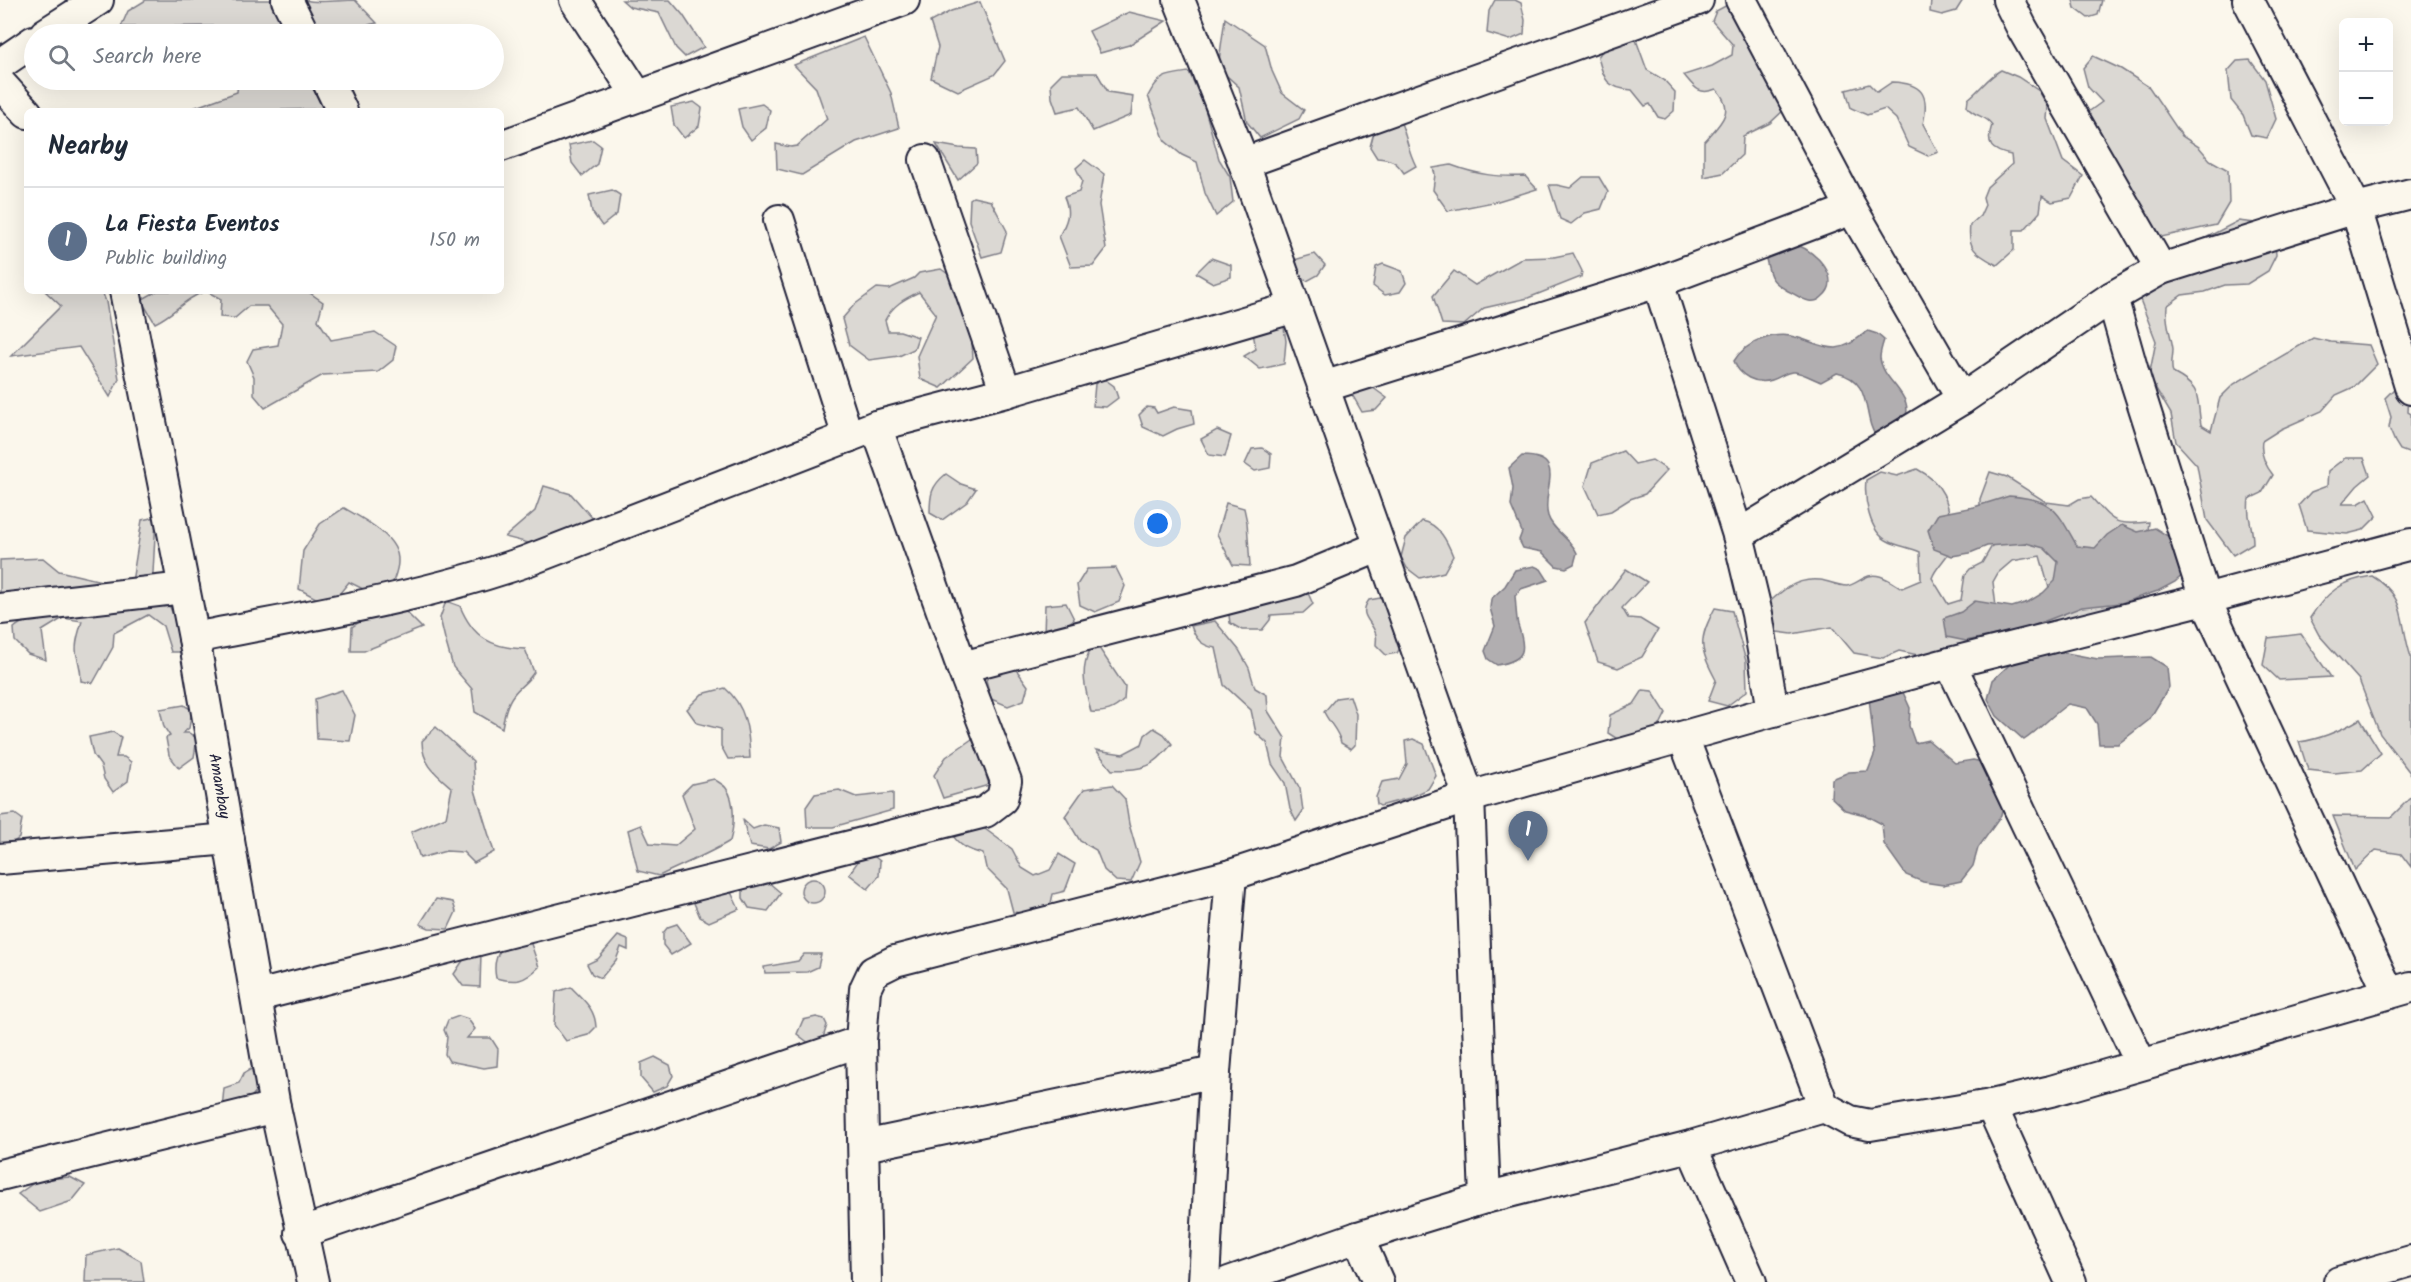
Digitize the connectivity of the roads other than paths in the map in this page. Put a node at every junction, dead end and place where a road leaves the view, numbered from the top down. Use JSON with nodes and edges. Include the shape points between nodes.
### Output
{"nodes":[{"id":1,"x":98,"y":0,"type":"edge"},
{"id":2,"x":287,"y":0,"type":"edge"},
{"id":3,"x":575,"y":0,"type":"edge"},
{"id":4,"x":904,"y":0,"type":"edge"},
{"id":5,"x":1179,"y":0,"type":"edge"},
{"id":6,"x":1698,"y":0,"type":"edge"},
{"id":7,"x":1741,"y":0,"type":"edge"},
{"id":8,"x":2008,"y":0,"type":"edge"},
{"id":9,"x":2248,"y":0,"type":"edge"},
{"id":10,"x":865,"y":7,"type":"edge"},
{"id":11,"x":61,"y":24,"type":"edge"},
{"id":12,"x":299,"y":24,"type":"edge"},
{"id":13,"x":24,"y":48,"type":"edge"},
{"id":14,"x":0,"y":64,"type":"edge"},
{"id":15,"x":0,"y":83,"type":"edge"},
{"id":16,"x":332,"y":90,"type":"edge"},
{"id":17,"x":637,"y":95,"type":"junction"},
{"id":18,"x":341,"y":108,"type":"edge"},
{"id":19,"x":24,"y":110,"type":"edge"},
{"id":20,"x":504,"y":146,"type":"edge"},
{"id":21,"x":925,"y":160,"type":"dead end"},
{"id":22,"x":1244,"y":163,"type":"junction"},
{"id":23,"x":2411,"y":194,"type":"edge"},
{"id":24,"x":2356,"y":208,"type":"junction"},
{"id":25,"x":1852,"y":209,"type":"junction"},
{"id":26,"x":779,"y":220,"type":"dead end"},
{"id":27,"x":2161,"y":269,"type":"junction"},
{"id":28,"x":1658,"y":282,"type":"junction"},
{"id":29,"x":126,"y":294,"type":"edge"},
{"id":30,"x":2112,"y":297,"type":"junction"},
{"id":31,"x":1295,"y":307,"type":"junction"},
{"id":32,"x":1323,"y":387,"type":"junction"},
{"id":33,"x":2411,"y":389,"type":"edge"},
{"id":34,"x":1006,"y":392,"type":"junction"},
{"id":35,"x":1962,"y":399,"type":"junction"},
{"id":36,"x":876,"y":426,"type":"junction"},
{"id":37,"x":848,"y":437,"type":"junction"},
{"id":38,"x":1738,"y":535,"type":"junction"},
{"id":39,"x":2411,"y":544,"type":"edge"},
{"id":40,"x":1378,"y":547,"type":"junction"},
{"id":41,"x":184,"y":588,"type":"junction"},
{"id":42,"x":2205,"y":599,"type":"junction"},
{"id":43,"x":0,"y":609,"type":"edge"},
{"id":44,"x":194,"y":638,"type":"junction"},
{"id":45,"x":1950,"y":663,"type":"junction"},
{"id":46,"x":962,"y":667,"type":"junction"},
{"id":47,"x":1773,"y":711,"type":"junction"},
{"id":48,"x":1683,"y":737,"type":"junction"},
{"id":49,"x":1469,"y":797,"type":"junction"},
{"id":50,"x":229,"y":839,"type":"junction"},
{"id":51,"x":0,"y":859,"type":"edge"},
{"id":52,"x":1231,"y":875,"type":"junction"},
{"id":53,"x":2400,"y":990,"type":"edge"},
{"id":54,"x":257,"y":996,"type":"junction"},
{"id":55,"x":861,"y":1041,"type":"junction"},
{"id":56,"x":2141,"y":1064,"type":"junction"},
{"id":57,"x":1215,"y":1072,"type":"junction"},
{"id":58,"x":1991,"y":1105,"type":"junction"},
{"id":59,"x":275,"y":1107,"type":"junction"},
{"id":60,"x":1824,"y":1107,"type":"junction"},
{"id":61,"x":864,"y":1146,"type":"junction"},
{"id":62,"x":1691,"y":1146,"type":"junction"},
{"id":63,"x":0,"y":1175,"type":"edge"},
{"id":64,"x":1485,"y":1198,"type":"junction"},
{"id":65,"x":300,"y":1233,"type":"junction"},
{"id":66,"x":1358,"y":1237,"type":"junction"},
{"id":67,"x":2411,"y":1261,"type":"edge"},
{"id":68,"x":313,"y":1282,"type":"edge"},
{"id":69,"x":865,"y":1282,"type":"edge"},
{"id":70,"x":1204,"y":1282,"type":"edge"},
{"id":71,"x":1229,"y":1282,"type":"edge"},
{"id":72,"x":1378,"y":1282,"type":"edge"},
{"id":73,"x":1751,"y":1282,"type":"edge"},
{"id":74,"x":2071,"y":1282,"type":"edge"},
{"id":75,"x":2339,"y":1282,"type":"edge"}],
"edges":[{"from":1,"to":11,"type":"street"},
{"from":2,"to":12,"type":"street"},
{"from":3,"to":17,"type":"street"},
{"from":4,"to":10,"type":"street"},
{"from":5,"to":22,"type":"street"},
{"from":6,"to":22,"type":"street"},
{"from":7,"to":25,"type":"street"},
{"from":8,"to":27,"type":"street"},
{"from":9,"to":24,"type":"street"},
{"from":10,"to":17,"type":"street"},
{"from":13,"to":14,"type":"street"},
{"from":15,"to":19,"type":"street"},
{"from":16,"to":18,"type":"street"},
{"from":17,"to":20,"type":"street"},
{"from":21,"to":34,"type":"street"},
{"from":22,"to":31,"type":"street"},
{"from":23,"to":24,"type":"street"},
{"from":24,"to":27,"type":"street"},
{"from":24,"to":33,"type":"street"},
{"from":25,"to":28,"type":"street"},
{"from":25,"to":35,"type":"street"},
{"from":26,"to":37,"type":"street"},
{"from":27,"to":30,"type":"street"},
{"from":28,"to":32,"type":"street"},
{"from":28,"to":38,"type":"street"},
{"from":29,"to":41,"type":"street","name":"Amambay"},
{"from":30,"to":35,"type":"street"},
{"from":30,"to":42,"type":"street"},
{"from":31,"to":32,"type":"street"},
{"from":31,"to":34,"type":"street"},
{"from":32,"to":40,"type":"street"},
{"from":34,"to":36,"type":"street"},
{"from":35,"to":38,"type":"street"},
{"from":36,"to":37,"type":"street"},
{"from":36,"to":46,"type":"street"},
{"from":37,"to":44,"type":"street","via":[[470,581]]},
{"from":38,"to":47,"type":"street"},
{"from":39,"to":42,"type":"street"},
{"from":40,"to":46,"type":"street","via":[[1296,581]]},
{"from":40,"to":49,"type":"street"},
{"from":41,"to":43,"type":"street"},
{"from":41,"to":44,"type":"street","name":"Amambay"},
{"from":42,"to":45,"type":"street"},
{"from":42,"to":53,"type":"street"},
{"from":44,"to":50,"type":"street","name":"Amambay"},
{"from":45,"to":47,"type":"street"},
{"from":45,"to":56,"type":"street"},
{"from":46,"to":54,"type":"street","via":[[1006,781],[1002,799],[985,812]]},
{"from":47,"to":48,"type":"street"},
{"from":48,"to":49,"type":"street"},
{"from":48,"to":60,"type":"street"},
{"from":49,"to":52,"type":"street"},
{"from":49,"to":64,"type":"street"},
{"from":50,"to":51,"type":"street"},
{"from":50,"to":54,"type":"street","name":"Amambay"},
{"from":52,"to":55,"type":"street","via":[[896,961],[873,972],[865,989]]},
{"from":52,"to":57,"type":"street"},
{"from":53,"to":56,"type":"street"},
{"from":54,"to":59,"type":"street","name":"Amambay"},
{"from":55,"to":61,"type":"street"},
{"from":55,"to":65,"type":"street"},
{"from":56,"to":58,"type":"street"},
{"from":57,"to":61,"type":"street"},
{"from":57,"to":70,"type":"street"},
{"from":58,"to":60,"type":"street","via":[[1870,1125]]},
{"from":58,"to":74,"type":"street"},
{"from":59,"to":63,"type":"street"},
{"from":59,"to":65,"type":"street","name":"Amambay"},
{"from":60,"to":62,"type":"street"},
{"from":61,"to":69,"type":"street"},
{"from":62,"to":64,"type":"street"},
{"from":62,"to":73,"type":"street"},
{"from":64,"to":66,"type":"street"},
{"from":65,"to":68,"type":"street","name":"Amambay"},
{"from":66,"to":71,"type":"street"},
{"from":66,"to":72,"type":"street"},
{"from":67,"to":75,"type":"street"}]}
